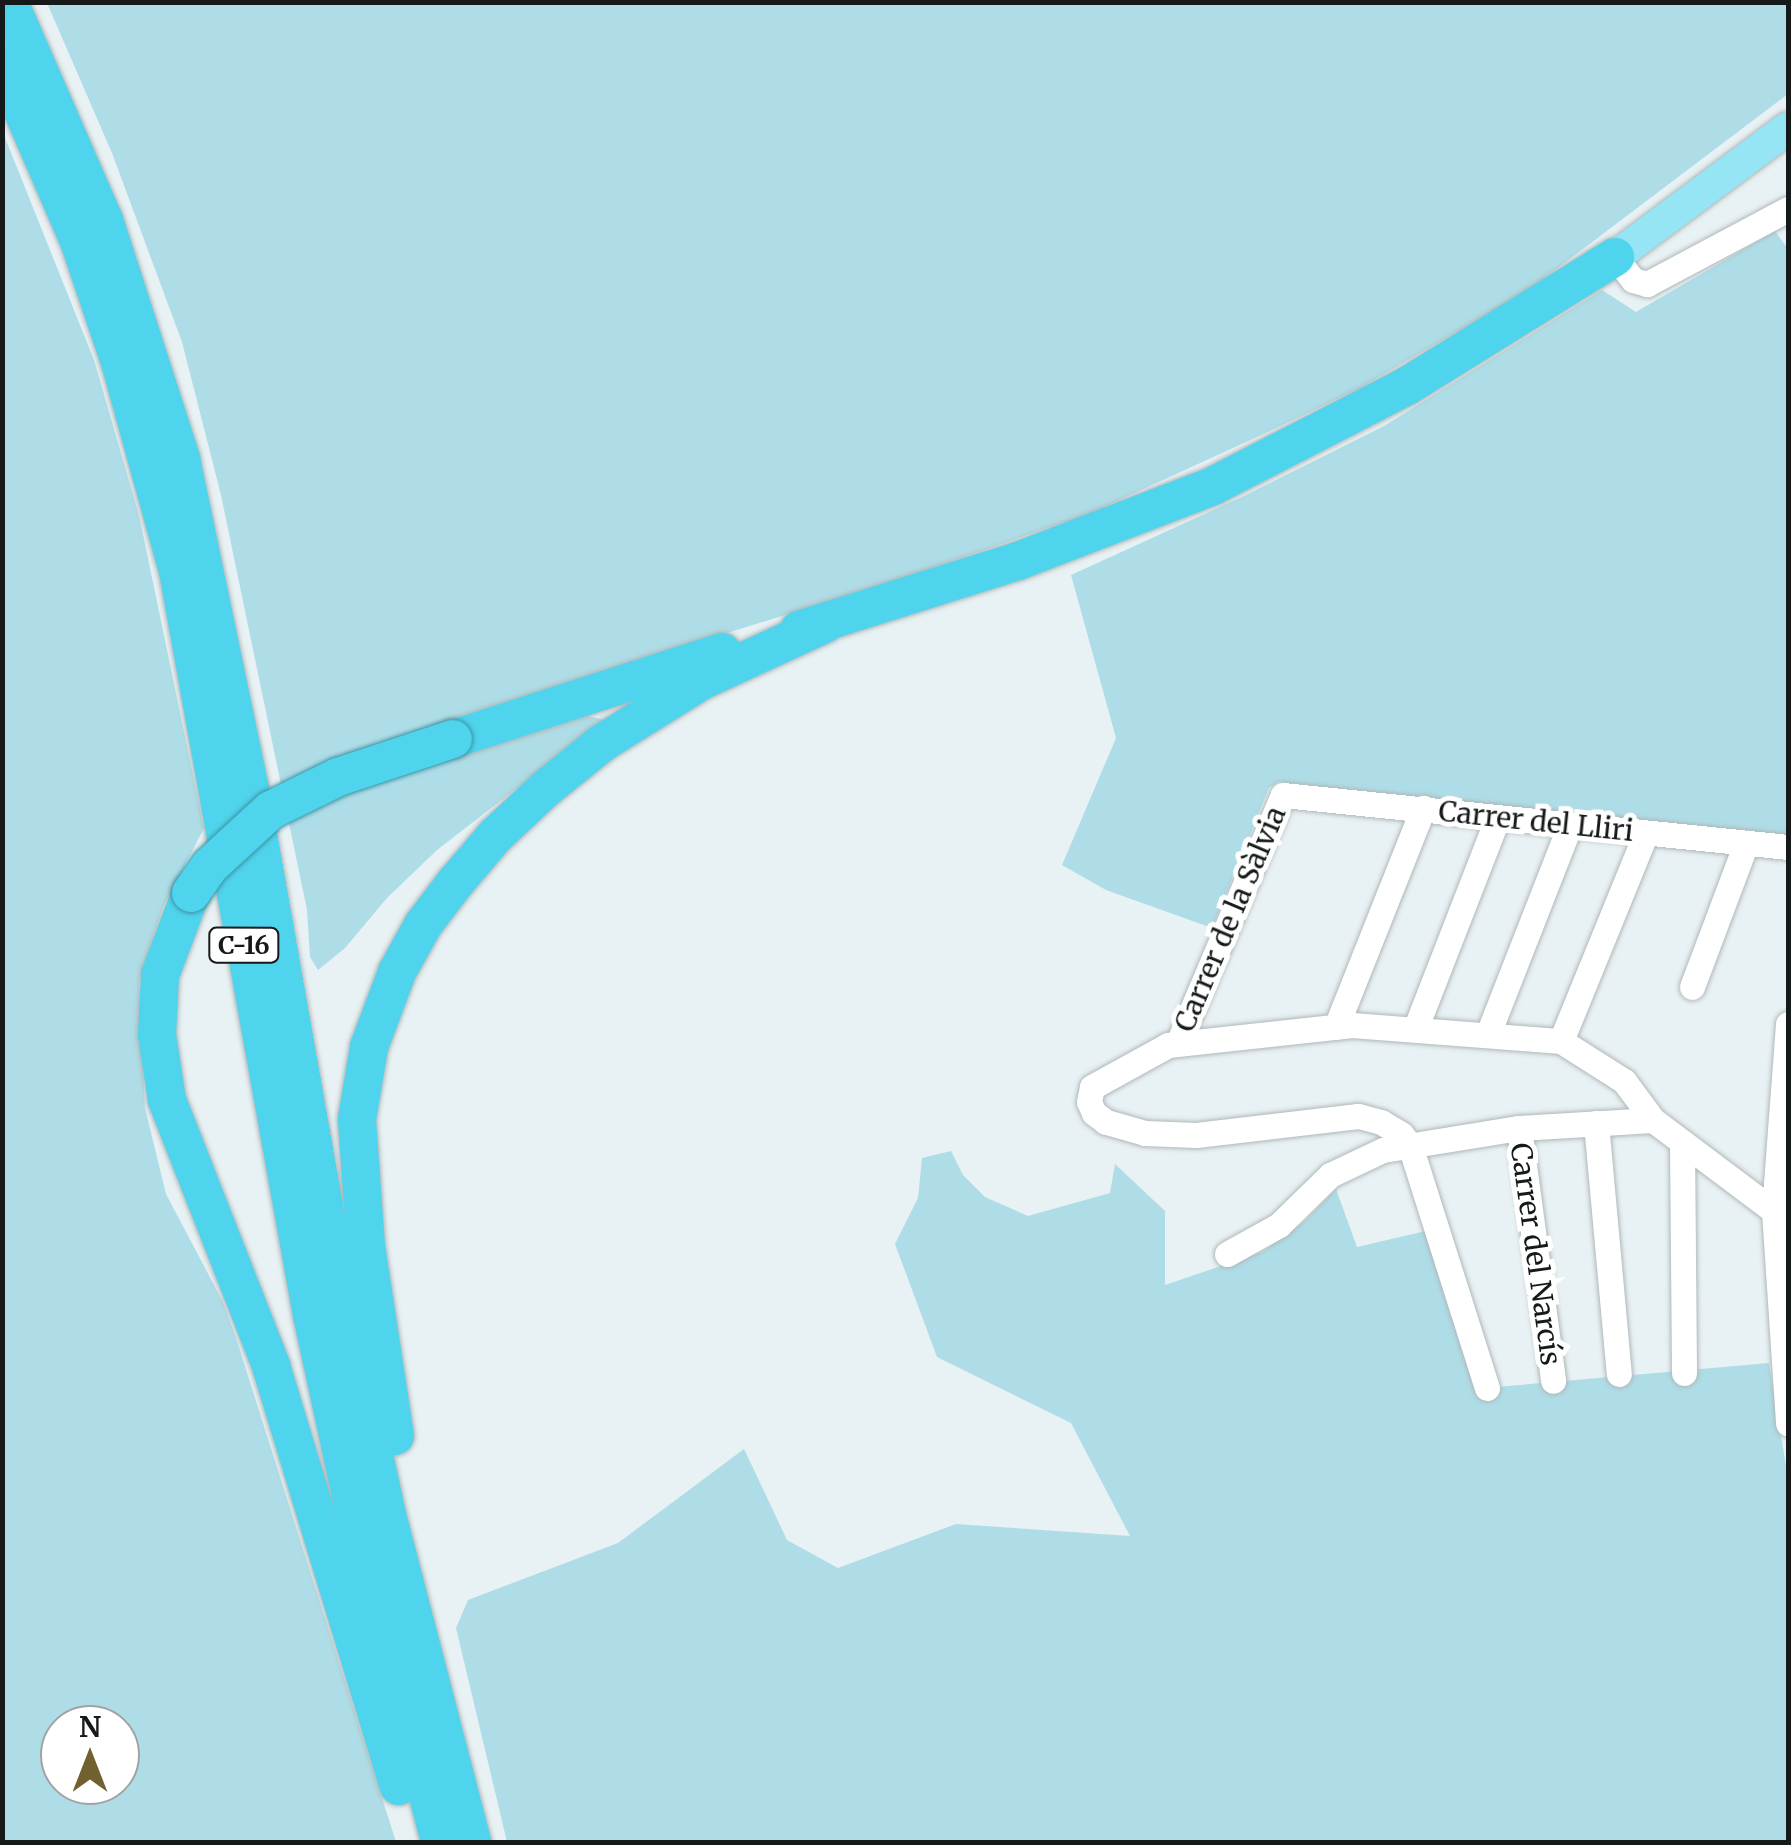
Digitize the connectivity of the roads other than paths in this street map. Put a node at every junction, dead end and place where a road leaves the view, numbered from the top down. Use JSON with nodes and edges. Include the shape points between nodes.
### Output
{"nodes":[{"id":1,"x":9,"y":2,"type":"edge"},
{"id":2,"x":2,"y":63,"type":"edge"},
{"id":3,"x":1788,"y":128,"type":"edge"},
{"id":4,"x":1788,"y":209,"type":"edge"},
{"id":5,"x":1614,"y":257,"type":"junction"},
{"id":6,"x":824,"y":624,"type":"junction"},
{"id":7,"x":1283,"y":795,"type":"joint"},
{"id":8,"x":1423,"y":808,"type":"junction"},
{"id":9,"x":1498,"y":817,"type":"junction"},
{"id":10,"x":1570,"y":825,"type":"junction"},
{"id":11,"x":1646,"y":833,"type":"junction"},
{"id":12,"x":1746,"y":843,"type":"junction"},
{"id":13,"x":1788,"y":848,"type":"edge"},
{"id":14,"x":1692,"y":987,"type":"dead end"},
{"id":15,"x":1788,"y":1024,"type":"edge"},
{"id":16,"x":1336,"y":1026,"type":"junction"},
{"id":17,"x":1416,"y":1027,"type":"junction"},
{"id":18,"x":1488,"y":1034,"type":"junction"},
{"id":19,"x":1561,"y":1042,"type":"junction"},
{"id":20,"x":1178,"y":1043,"type":"junction"},
{"id":21,"x":1652,"y":1120,"type":"junction"},
{"id":22,"x":1596,"y":1123,"type":"junction"},
{"id":23,"x":1519,"y":1128,"type":"junction"},
{"id":24,"x":1682,"y":1142,"type":"junction"},
{"id":25,"x":1410,"y":1145,"type":"junction"},
{"id":26,"x":1774,"y":1211,"type":"junction"},
{"id":27,"x":1227,"y":1254,"type":"dead end"},
{"id":28,"x":1684,"y":1372,"type":"dead end"},
{"id":29,"x":1619,"y":1374,"type":"dead end"},
{"id":30,"x":1554,"y":1381,"type":"dead end"},
{"id":31,"x":1487,"y":1388,"type":"dead end"},
{"id":32,"x":1788,"y":1424,"type":"edge"},
{"id":33,"x":444,"y":1734,"type":"junction"},
{"id":34,"x":416,"y":1842,"type":"edge"},
{"id":35,"x":440,"y":1842,"type":"edge"},
{"id":36,"x":472,"y":1842,"type":"edge"}],
"edges":[{"from":1,"to":33,"type":"highway","number":"C-16","via":[[104,220],[181,459],[249,784],[342,1308]]},
{"from":2,"to":35,"type":"highway","number":"C-16","via":[[79,240],[178,571],[312,1316]]},
{"from":3,"to":5,"type":"main road"},
{"from":4,"to":5,"type":"street","via":[[1646,284],[1633,280]]},
{"from":5,"to":6,"type":"highway","via":[[1407,386],[1213,486],[1036,555]]},
{"from":6,"to":33,"type":"highway","via":[[703,680],[602,743],[544,789],[494,836],[423,924],[378,1016],[358,1105],[356,1162]]},
{"from":6,"to":34,"type":"highway","bridge":true,"via":[[338,777],[272,810],[210,866],[191,894],[160,976],[157,1036],[167,1100],[271,1366]]},
{"from":7,"to":8,"type":"street","name":"Carrer del Lliri"},
{"from":7,"to":20,"type":"street","name":"Carrer de la Sàlvia"},
{"from":8,"to":9,"type":"street","name":"Carrer del Lliri"},
{"from":8,"to":16,"type":"street"},
{"from":9,"to":10,"type":"street","name":"Carrer del Lliri"},
{"from":9,"to":17,"type":"street"},
{"from":10,"to":11,"type":"street","name":"Carrer del Lliri"},
{"from":10,"to":18,"type":"street"},
{"from":11,"to":12,"type":"street","name":"Carrer del Lliri"},
{"from":11,"to":19,"type":"street"},
{"from":12,"to":13,"type":"street","name":"Carrer del Lliri"},
{"from":12,"to":14,"type":"street"},
{"from":15,"to":26,"type":"street"},
{"from":16,"to":17,"type":"street"},
{"from":16,"to":20,"type":"street"},
{"from":17,"to":18,"type":"street"},
{"from":18,"to":19,"type":"street"},
{"from":19,"to":21,"type":"street","via":[[1624,1080]]},
{"from":20,"to":25,"type":"street","via":[[1092,1087],[1094,1113],[1125,1129],[1184,1135],[1358,1116],[1392,1127]]},
{"from":21,"to":22,"type":"street"},
{"from":21,"to":24,"type":"street"},
{"from":22,"to":23,"type":"street"},
{"from":22,"to":29,"type":"street"},
{"from":23,"to":25,"type":"street"},
{"from":23,"to":30,"type":"street","name":"Carrer del Narcís"},
{"from":24,"to":26,"type":"street"},
{"from":24,"to":28,"type":"street"},
{"from":25,"to":27,"type":"street","via":[[1358,1159],[1330,1175],[1279,1225]]},
{"from":25,"to":31,"type":"street"},
{"from":26,"to":32,"type":"street"},
{"from":33,"to":36,"type":"highway","number":"C-16"}]}
